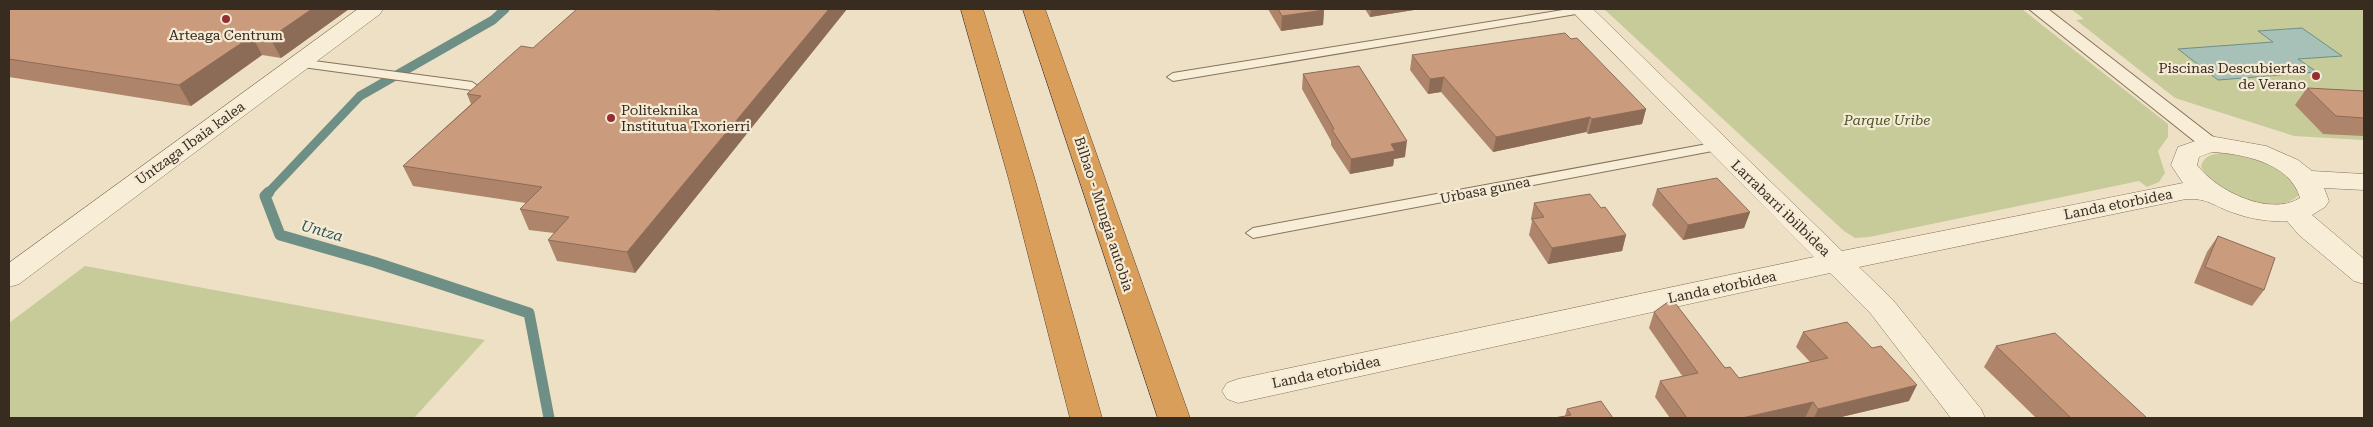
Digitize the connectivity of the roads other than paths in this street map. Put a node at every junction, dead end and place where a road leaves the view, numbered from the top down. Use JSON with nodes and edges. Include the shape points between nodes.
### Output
{"nodes":[{"id":1,"x":372,"y":9,"type":"edge"},
{"id":2,"x":972,"y":9,"type":"edge"},
{"id":3,"x":1034,"y":9,"type":"edge"},
{"id":4,"x":1582,"y":9,"type":"edge"},
{"id":5,"x":2038,"y":9,"type":"edge"},
{"id":6,"x":299,"y":62,"type":"junction"},
{"id":7,"x":1173,"y":77,"type":"dead end"},
{"id":8,"x":472,"y":86,"type":"dead end"},
{"id":9,"x":2210,"y":144,"type":"junction"},
{"id":10,"x":1718,"y":146,"type":"junction"},
{"id":11,"x":2306,"y":179,"type":"junction"},
{"id":12,"x":2364,"y":182,"type":"edge"},
{"id":13,"x":2207,"y":190,"type":"junction"},
{"id":14,"x":2295,"y":213,"type":"junction"},
{"id":15,"x":1253,"y":234,"type":"dead end"},
{"id":16,"x":1836,"y":262,"type":"junction"},
{"id":17,"x":2364,"y":274,"type":"edge"},
{"id":18,"x":9,"y":277,"type":"edge"},
{"id":19,"x":1238,"y":391,"type":"dead end"},
{"id":20,"x":1086,"y":418,"type":"edge"},
{"id":21,"x":1174,"y":418,"type":"edge"},
{"id":22,"x":1969,"y":418,"type":"edge"}],
"edges":[{"from":1,"to":6,"type":"street","name":"Untzaga Ibaia kalea"},
{"from":2,"to":20,"type":"highway"},
{"from":3,"to":21,"type":"highway","name":"Bilbao - Mungia autobia"},
{"from":4,"to":7,"type":"lane"},
{"from":4,"to":10,"type":"street","name":"Larrabarri ibilbidea"},
{"from":5,"to":9,"type":"street"},
{"from":6,"to":8,"type":"lane"},
{"from":6,"to":18,"type":"street","name":"Untzaga Ibaia kalea"},
{"from":9,"to":11,"type":"street","via":[[2261,153]]},
{"from":9,"to":13,"type":"street","via":[[2186,151],[2182,159],[2184,168]]},
{"from":10,"to":15,"type":"lane","name":"Urbasa gunea"},
{"from":10,"to":16,"type":"street","name":"Larrabarri ibilbidea"},
{"from":11,"to":12,"type":"street"},
{"from":11,"to":14,"type":"street","via":[[2314,190],[2315,200],[2309,208]]},
{"from":13,"to":14,"type":"street","via":[[2255,210]]},
{"from":13,"to":16,"type":"street","name":"Landa etorbidea","via":[[2153,197]]},
{"from":14,"to":17,"type":"street","via":[[2309,229]]},
{"from":16,"to":19,"type":"street","name":"Landa etorbidea"},
{"from":16,"to":22,"type":"street","name":"Larrabarri ibilbidea","via":[[1882,307]]}]}
